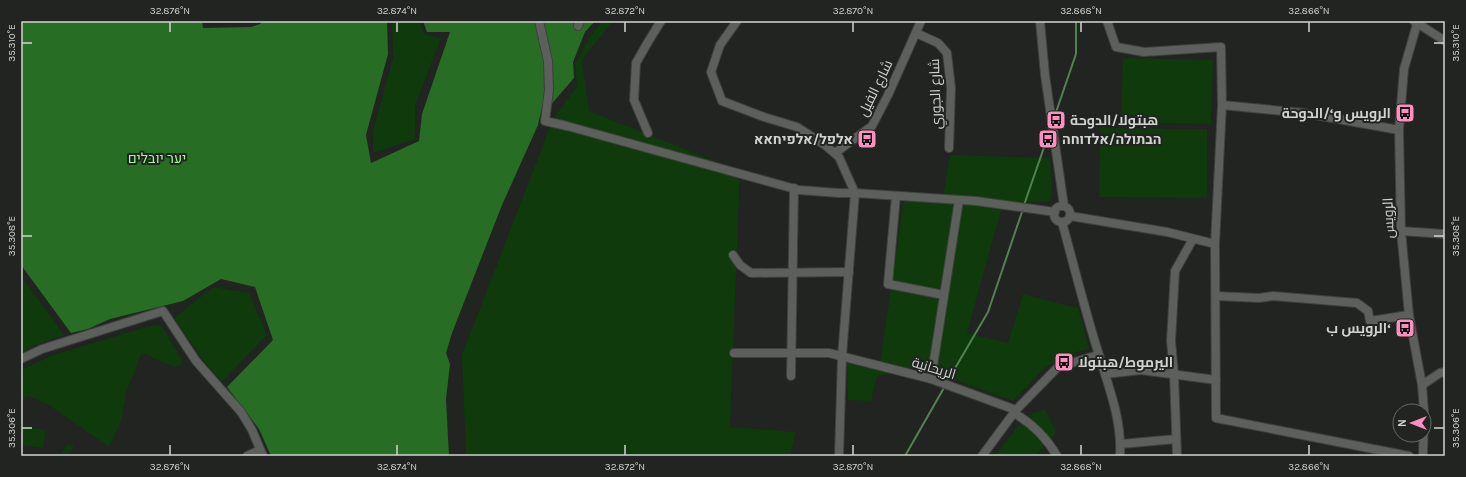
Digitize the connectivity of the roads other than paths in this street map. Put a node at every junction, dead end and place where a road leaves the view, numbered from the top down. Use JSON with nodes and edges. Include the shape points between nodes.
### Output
{"nodes":[{"id":1,"x":538,"y":21,"type":"edge"},
{"id":2,"x":661,"y":21,"type":"edge"},
{"id":3,"x":737,"y":21,"type":"edge"},
{"id":4,"x":921,"y":21,"type":"edge"},
{"id":5,"x":1040,"y":21,"type":"edge"},
{"id":6,"x":1107,"y":21,"type":"edge"},
{"id":7,"x":1416,"y":22,"type":"edge"},
{"id":8,"x":916,"y":33,"type":"junction"},
{"id":9,"x":1445,"y":41,"type":"edge"},
{"id":10,"x":1222,"y":105,"type":"junction"},
{"id":11,"x":1398,"y":130,"type":"junction"},
{"id":12,"x":648,"y":133,"type":"dead end"},
{"id":13,"x":950,"y":148,"type":"dead end"},
{"id":14,"x":836,"y":153,"type":"junction"},
{"id":15,"x":794,"y":188,"type":"junction"},
{"id":16,"x":855,"y":193,"type":"junction"},
{"id":17,"x":896,"y":196,"type":"junction"},
{"id":18,"x":959,"y":200,"type":"junction"},
{"id":19,"x":1064,"y":206,"type":"junction"},
{"id":20,"x":1055,"y":212,"type":"junction"},
{"id":21,"x":1070,"y":216,"type":"junction"},
{"id":22,"x":1062,"y":222,"type":"junction"},
{"id":23,"x":1401,"y":231,"type":"junction"},
{"id":24,"x":1445,"y":234,"type":"edge"},
{"id":25,"x":1193,"y":239,"type":"junction"},
{"id":26,"x":1215,"y":244,"type":"junction"},
{"id":27,"x":733,"y":255,"type":"dead end"},
{"id":28,"x":849,"y":272,"type":"junction"},
{"id":29,"x":792,"y":273,"type":"junction"},
{"id":30,"x":944,"y":296,"type":"junction"},
{"id":31,"x":1216,"y":296,"type":"junction"},
{"id":32,"x":1409,"y":315,"type":"junction"},
{"id":33,"x":734,"y":353,"type":"dead end"},
{"id":34,"x":791,"y":353,"type":"junction"},
{"id":35,"x":1098,"y":355,"type":"junction"},
{"id":36,"x":842,"y":356,"type":"junction"},
{"id":37,"x":21,"y":359,"type":"edge"},
{"id":38,"x":1445,"y":372,"type":"edge"},
{"id":39,"x":1105,"y":374,"type":"junction"},
{"id":40,"x":1174,"y":374,"type":"junction"},
{"id":41,"x":791,"y":376,"type":"dead end"},
{"id":42,"x":931,"y":379,"type":"junction"},
{"id":43,"x":1216,"y":380,"type":"junction"},
{"id":44,"x":1422,"y":385,"type":"junction"},
{"id":45,"x":1423,"y":403,"type":"edge"},
{"id":46,"x":1015,"y":411,"type":"junction"},
{"id":47,"x":1176,"y":439,"type":"junction"},
{"id":48,"x":1423,"y":443,"type":"edge"},
{"id":49,"x":1121,"y":444,"type":"junction"},
{"id":50,"x":261,"y":453,"type":"edge"},
{"id":51,"x":247,"y":456,"type":"edge"},
{"id":52,"x":839,"y":456,"type":"edge"},
{"id":53,"x":982,"y":456,"type":"edge"},
{"id":54,"x":1057,"y":456,"type":"edge"},
{"id":55,"x":1120,"y":456,"type":"edge"},
{"id":56,"x":1177,"y":456,"type":"edge"},
{"id":57,"x":1409,"y":456,"type":"edge"},
{"id":58,"x":1423,"y":456,"type":"edge"}],
"edges":[{"from":1,"to":15,"type":"street","via":[[548,61],[549,90],[545,121]]},
{"from":2,"to":12,"type":"street","via":[[636,63],[634,100]]},
{"from":3,"to":14,"type":"street","via":[[720,45],[711,72],[722,101],[796,127]]},
{"from":4,"to":8,"type":"street","name":"شارع الفيل"},
{"from":5,"to":19,"type":"street"},
{"from":6,"to":10,"type":"street","via":[[1116,47],[1144,52],[1221,47]]},
{"from":7,"to":9,"type":"street"},
{"from":7,"to":11,"type":"street","name":"الرويس","via":[[1404,69]]},
{"from":8,"to":13,"type":"street","name":"شارع الجوري","via":[[938,43],[947,53]]},
{"from":8,"to":14,"type":"street","name":"شارع الفيل","via":[[872,126]]},
{"from":10,"to":11,"type":"street","via":[[1304,113]]},
{"from":10,"to":26,"type":"street"},
{"from":11,"to":23,"type":"street","name":"الرويس"},
{"from":14,"to":16,"type":"street"},
{"from":15,"to":16,"type":"street","via":[[838,194]]},
{"from":15,"to":29,"type":"street"},
{"from":16,"to":17,"type":"street"},
{"from":16,"to":28,"type":"street"},
{"from":17,"to":18,"type":"street"},
{"from":17,"to":30,"type":"street","via":[[888,284]]},
{"from":18,"to":20,"type":"street"},
{"from":18,"to":30,"type":"street"},
{"from":19,"to":20,"type":"street","via":[[1058,207]]},
{"from":19,"to":21,"type":"street","via":[[1069,208]]},
{"from":20,"to":22,"type":"street","via":[[1056,218]]},
{"from":21,"to":22,"type":"street"},
{"from":21,"to":25,"type":"street","via":[[1167,232]]},
{"from":22,"to":35,"type":"street"},
{"from":23,"to":24,"type":"street"},
{"from":23,"to":32,"type":"street","name":"الرويس"},
{"from":25,"to":26,"type":"street"},
{"from":25,"to":40,"type":"street","via":[[1176,271],[1171,341]]},
{"from":26,"to":31,"type":"street"},
{"from":27,"to":29,"type":"street","via":[[740,265],[751,273]]},
{"from":28,"to":29,"type":"street"},
{"from":28,"to":36,"type":"street"},
{"from":29,"to":34,"type":"street"},
{"from":30,"to":42,"type":"street"},
{"from":31,"to":32,"type":"street","via":[[1272,296],[1357,303],[1368,311],[1370,321]]},
{"from":31,"to":43,"type":"street"},
{"from":32,"to":44,"type":"street","name":"الرويس"},
{"from":33,"to":34,"type":"street","name":"الريحانية"},
{"from":34,"to":36,"type":"street","name":"الريحانية","via":[[829,353]]},
{"from":34,"to":41,"type":"street"},
{"from":35,"to":39,"type":"street"},
{"from":35,"to":46,"type":"street","via":[[1058,367]]},
{"from":36,"to":42,"type":"street","name":"الريحانية"},
{"from":36,"to":52,"type":"street"},
{"from":37,"to":50,"type":"street","via":[[42,349],[163,311],[196,361],[241,412]]},
{"from":38,"to":44,"type":"street"},
{"from":39,"to":40,"type":"street","via":[[1141,370]]},
{"from":39,"to":49,"type":"street","via":[[1118,421]]},
{"from":40,"to":43,"type":"street"},
{"from":40,"to":47,"type":"street"},
{"from":42,"to":46,"type":"street","name":"الريحانية"},
{"from":43,"to":57,"type":"street","via":[[1216,418]]},
{"from":44,"to":45,"type":"street","name":"الرويس"},
{"from":46,"to":53,"type":"street"},
{"from":46,"to":54,"type":"street","name":"الريحانية","via":[[1040,432]]},
{"from":47,"to":49,"type":"street"},
{"from":47,"to":56,"type":"street"},
{"from":48,"to":58,"type":"street","name":"الرويس"},
{"from":49,"to":55,"type":"street"},
{"from":50,"to":51,"type":"street"}]}
